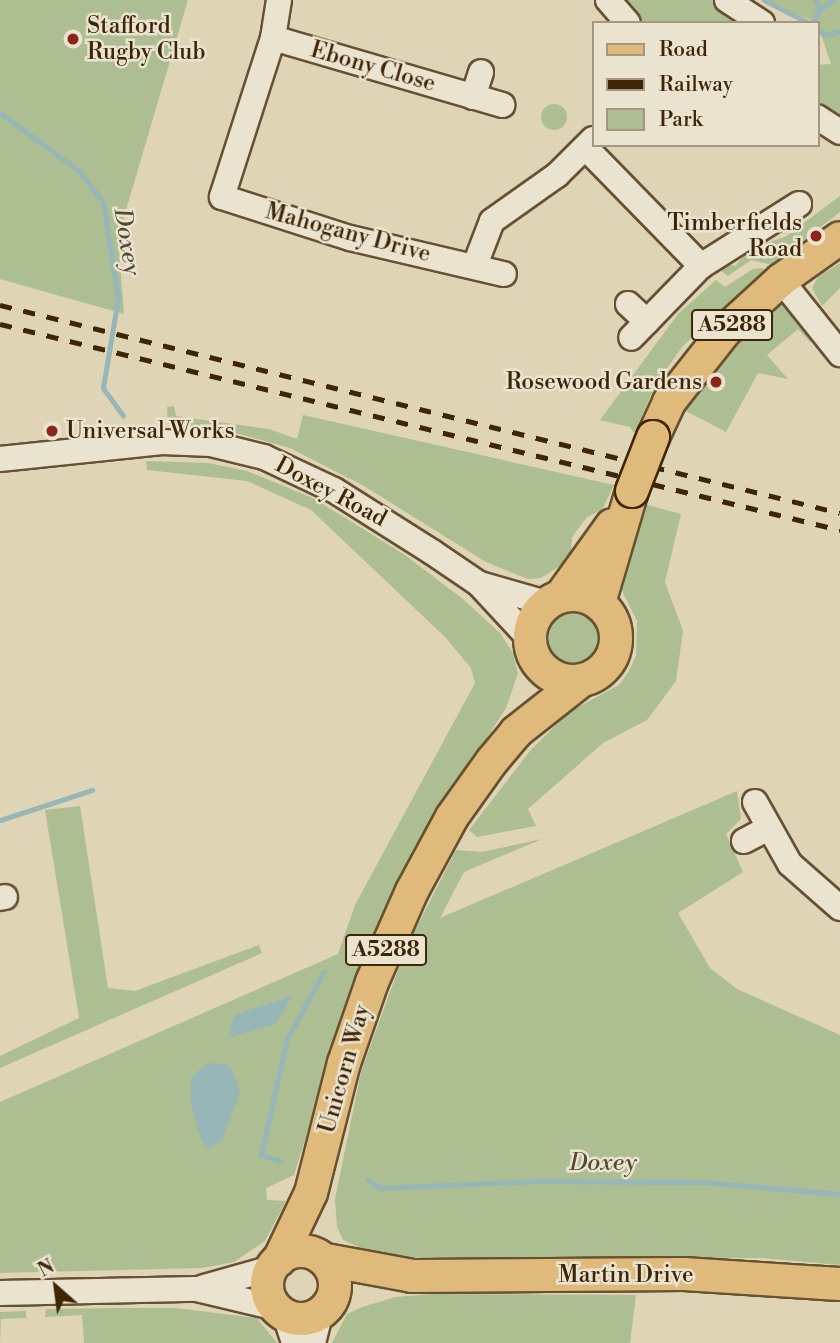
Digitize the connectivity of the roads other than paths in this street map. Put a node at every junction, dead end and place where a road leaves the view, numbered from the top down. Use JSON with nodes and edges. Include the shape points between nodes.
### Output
{"nodes":[{"id":1,"x":279,"y":0,"type":"edge"},
{"id":2,"x":608,"y":0,"type":"edge"},
{"id":3,"x":727,"y":0,"type":"edge"},
{"id":4,"x":626,"y":21,"type":"edge"},
{"id":5,"x":759,"y":21,"type":"edge"},
{"id":6,"x":273,"y":38,"type":"junction"},
{"id":7,"x":481,"y":72,"type":"dead end"},
{"id":8,"x":473,"y":97,"type":"junction"},
{"id":9,"x":502,"y":105,"type":"dead end"},
{"id":10,"x":819,"y":118,"type":"edge"},
{"id":11,"x":840,"y":132,"type":"edge"},
{"id":12,"x":590,"y":143,"type":"edge"},
{"id":13,"x":594,"y":147,"type":"edge"},
{"id":14,"x":799,"y":204,"type":"dead end"},
{"id":15,"x":840,"y":238,"type":"edge"},
{"id":16,"x":475,"y":265,"type":"junction"},
{"id":17,"x":701,"y":266,"type":"junction"},
{"id":18,"x":504,"y":274,"type":"dead end"},
{"id":19,"x":781,"y":280,"type":"junction"},
{"id":20,"x":628,"y":304,"type":"dead end"},
{"id":21,"x":840,"y":354,"type":"edge"},
{"id":22,"x":0,"y":459,"type":"edge"},
{"id":23,"x":629,"y":500,"type":"junction"},
{"id":24,"x":479,"y":584,"type":"junction"},
{"id":25,"x":554,"y":599,"type":"junction"},
{"id":26,"x":599,"y":603,"type":"junction"},
{"id":27,"x":531,"y":647,"type":"junction"},
{"id":28,"x":582,"y":680,"type":"junction"},
{"id":29,"x":516,"y":732,"type":"junction"},
{"id":30,"x":755,"y":802,"type":"dead end"},
{"id":31,"x":768,"y":828,"type":"junction"},
{"id":32,"x":744,"y":841,"type":"dead end"},
{"id":33,"x":840,"y":908,"type":"edge"},
{"id":34,"x":311,"y":1194,"type":"junction"},
{"id":35,"x":324,"y":1259,"type":"junction"},
{"id":36,"x":275,"y":1264,"type":"junction"},
{"id":37,"x":412,"y":1276,"type":"junction"},
{"id":38,"x":840,"y":1284,"type":"edge"},
{"id":39,"x":197,"y":1289,"type":"junction"},
{"id":40,"x":0,"y":1293,"type":"edge"},
{"id":41,"x":327,"y":1304,"type":"junction"},
{"id":42,"x":285,"y":1322,"type":"edge"},
{"id":43,"x":313,"y":1343,"type":"edge"}],
"edges":[{"from":1,"to":6,"type":"street","name":"Mahogany Drive"},
{"from":2,"to":4,"type":"street"},
{"from":3,"to":5,"type":"street"},
{"from":6,"to":8,"type":"street","name":"Ebony Close"},
{"from":6,"to":16,"type":"street","name":"Mahogany Drive","via":[[219,206]]},
{"from":7,"to":8,"type":"street"},
{"from":8,"to":9,"type":"street","name":"Ebony Close"},
{"from":10,"to":11,"type":"street"},
{"from":12,"to":16,"type":"street","via":[[492,221]]},
{"from":13,"to":17,"type":"street"},
{"from":14,"to":17,"type":"street","via":[[768,207]]},
{"from":15,"to":19,"type":"main road","number":"A5288"},
{"from":16,"to":18,"type":"street","name":"Mahogany Drive"},
{"from":17,"to":20,"type":"street","via":[[639,330]]},
{"from":19,"to":21,"type":"street"},
{"from":19,"to":23,"type":"main road","number":"A5288","bridge":true,"via":[[724,332],[669,402]]},
{"from":22,"to":24,"type":"street","name":"Doxey Road","via":[[162,442],[211,444],[264,457],[346,496]]},
{"from":23,"to":25,"type":"main road","number":"A5288"},
{"from":23,"to":26,"type":"main road","number":"A5288"},
{"from":24,"to":25,"type":"street","name":"Doxey Road"},
{"from":24,"to":27,"type":"street","name":"Doxey Road"},
{"from":25,"to":26,"type":"main road","via":[[581,595]]},
{"from":25,"to":27,"type":"main road","number":"A5288","via":[[537,612]]},
{"from":26,"to":28,"type":"main road","number":"A5288","via":[[615,626],[617,640],[606,666]]},
{"from":27,"to":28,"type":"main road","via":[[553,677]]},
{"from":27,"to":29,"type":"main road","name":"Unicorn Way","number":"A5288","via":[[534,684]]},
{"from":28,"to":29,"type":"main road","name":"Unicorn Way","number":"A5288"},
{"from":29,"to":34,"type":"main road","name":"Unicorn Way","number":"A5288","via":[[452,817],[372,982],[344,1063]]},
{"from":30,"to":31,"type":"street"},
{"from":31,"to":32,"type":"street"},
{"from":31,"to":33,"type":"street","via":[[790,864]]},
{"from":34,"to":35,"type":"main road","name":"Unicorn Way","number":"A5288"},
{"from":34,"to":36,"type":"main road","name":"Unicorn Way","number":"A5288"},
{"from":35,"to":36,"type":"main road","via":[[303,1251]]},
{"from":35,"to":37,"type":"main road","name":"Martin Drive"},
{"from":35,"to":41,"type":"main road","number":"A5288","via":[[333,1272]]},
{"from":36,"to":39,"type":"street"},
{"from":36,"to":42,"type":"main road","number":"A5288","via":[[268,1281]]},
{"from":37,"to":38,"type":"main road","name":"Martin Drive","via":[[684,1274]]},
{"from":37,"to":41,"type":"main road","name":"Martin Drive"},
{"from":39,"to":40,"type":"street"},
{"from":39,"to":42,"type":"street"},
{"from":41,"to":42,"type":"main road"},
{"from":41,"to":43,"type":"street"}]}
